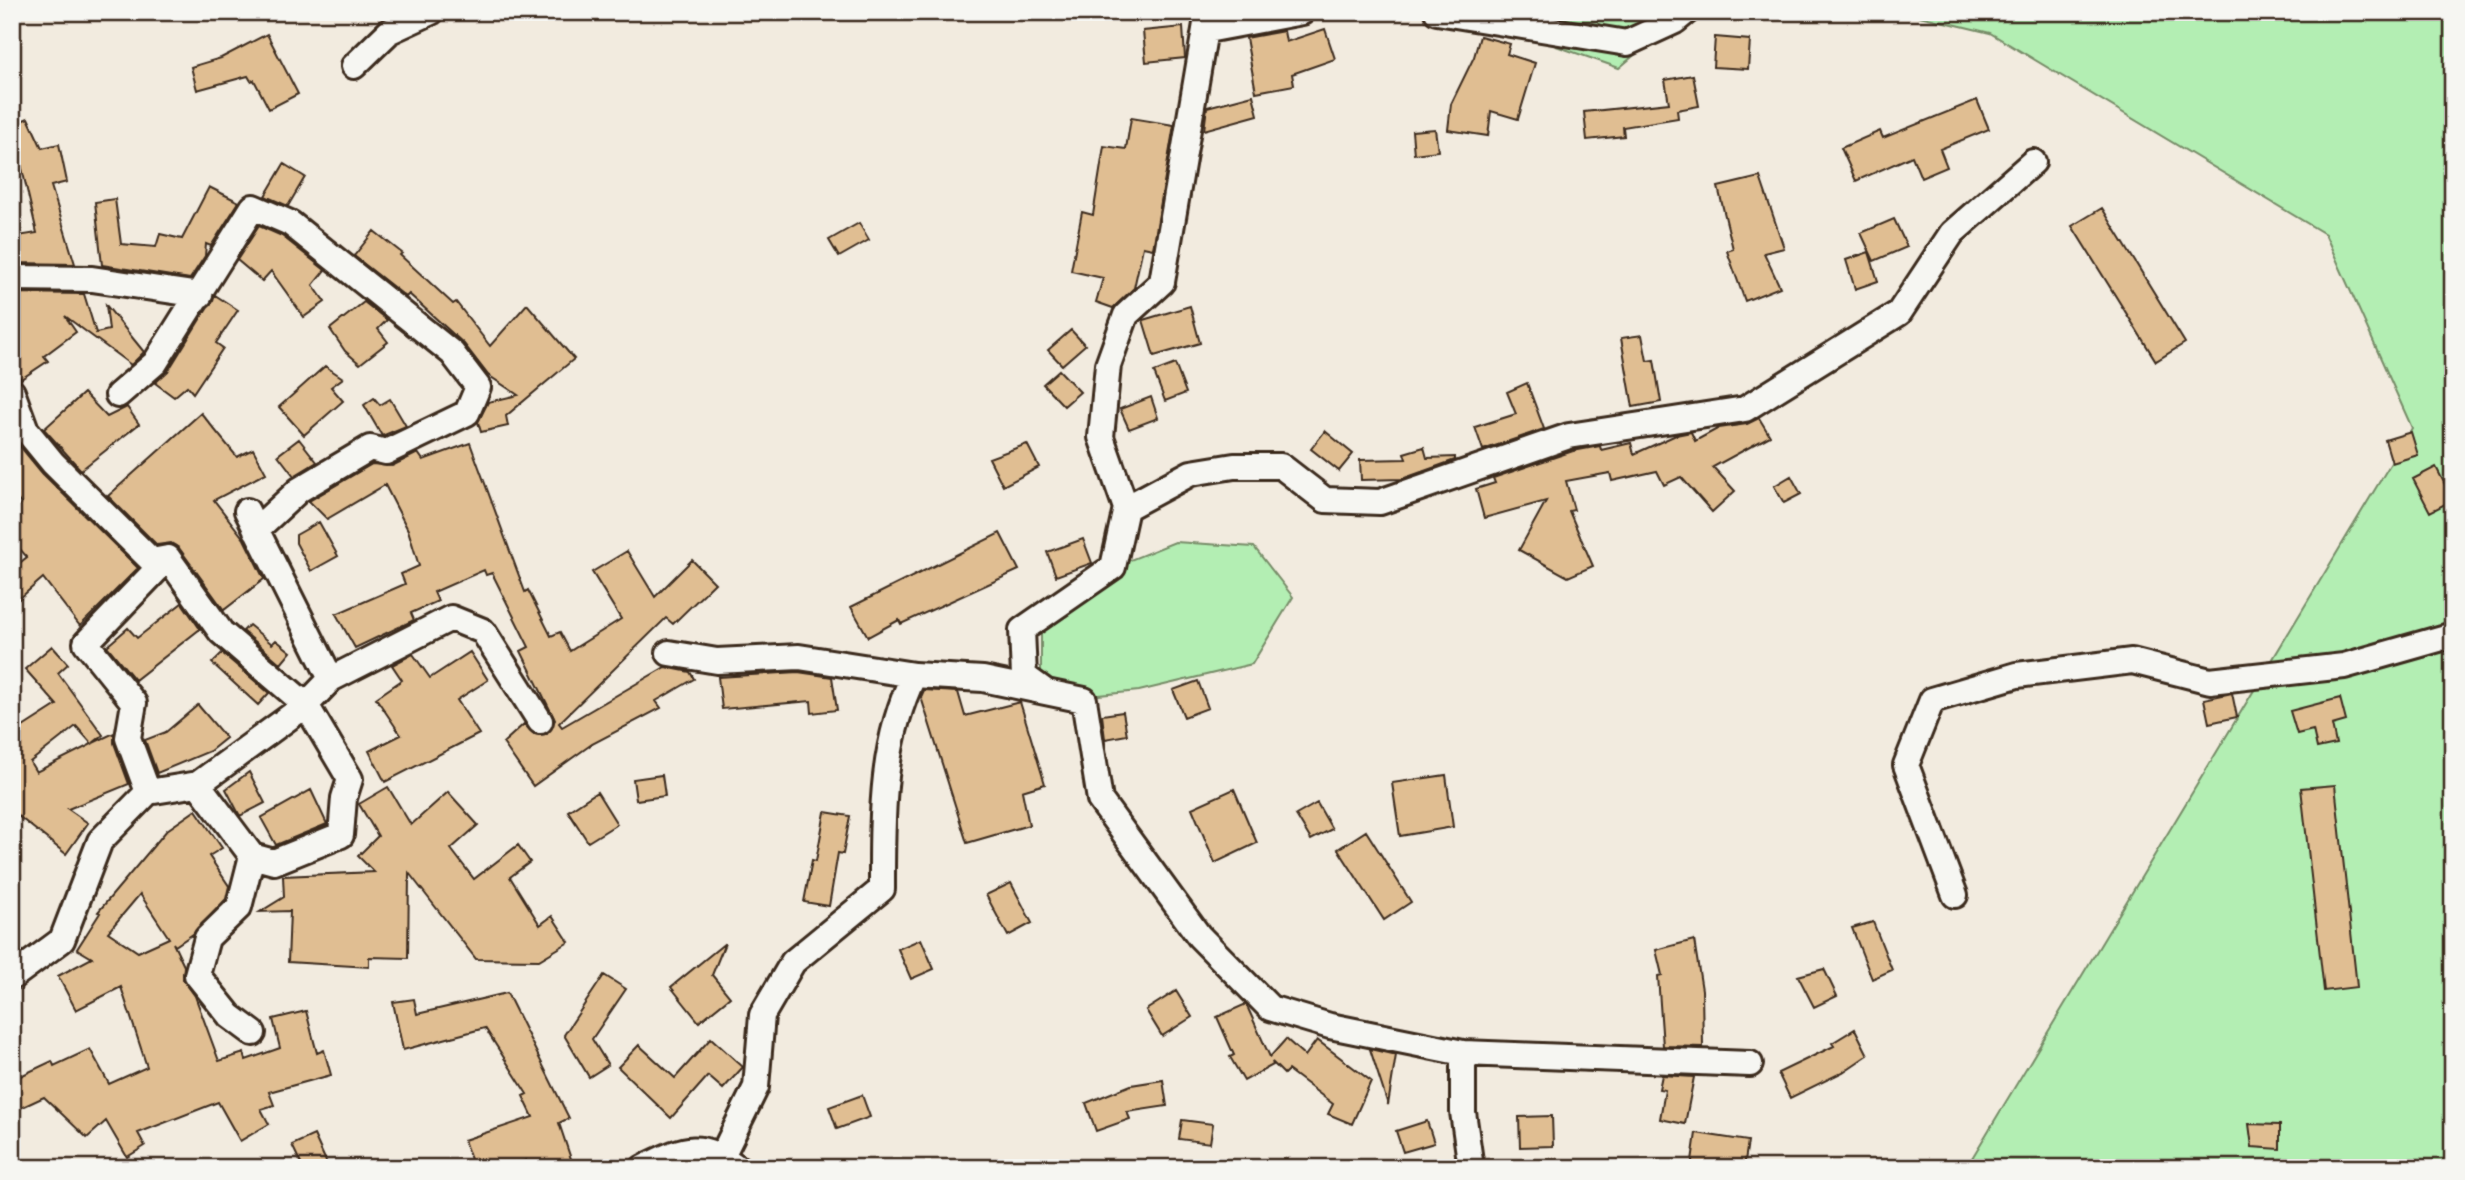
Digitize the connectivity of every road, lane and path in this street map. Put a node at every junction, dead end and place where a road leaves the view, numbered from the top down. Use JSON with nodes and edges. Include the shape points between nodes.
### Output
{"nodes":[{"id":1,"x":430,"y":12,"type":"edge"},
{"id":2,"x":1302,"y":12,"type":"edge"},
{"id":3,"x":1437,"y":12,"type":"edge"},
{"id":4,"x":1686,"y":12,"type":"edge"},
{"id":5,"x":1207,"y":21,"type":"edge"},
{"id":6,"x":354,"y":66,"type":"dead end"},
{"id":7,"x":2033,"y":162,"type":"dead end"},
{"id":8,"x":12,"y":278,"type":"edge"},
{"id":9,"x":200,"y":295,"type":"junction"},
{"id":10,"x":12,"y":392,"type":"edge"},
{"id":11,"x":118,"y":395,"type":"dead end"},
{"id":12,"x":1126,"y":508,"type":"junction"},
{"id":13,"x":168,"y":558,"type":"junction"},
{"id":14,"x":2453,"y":635,"type":"edge"},
{"id":15,"x":669,"y":653,"type":"dead end"},
{"id":16,"x":914,"y":674,"type":"junction"},
{"id":17,"x":331,"y":678,"type":"junction"},
{"id":18,"x":1072,"y":697,"type":"junction"},
{"id":19,"x":306,"y":705,"type":"junction"},
{"id":20,"x":540,"y":721,"type":"dead end"},
{"id":21,"x":198,"y":784,"type":"junction"},
{"id":22,"x":148,"y":792,"type":"junction"},
{"id":23,"x":251,"y":856,"type":"junction"},
{"id":24,"x":1955,"y":895,"type":"dead end"},
{"id":25,"x":12,"y":977,"type":"edge"},
{"id":26,"x":253,"y":1033,"type":"dead end"},
{"id":27,"x":1463,"y":1053,"type":"junction"},
{"id":28,"x":1750,"y":1064,"type":"dead end"},
{"id":29,"x":730,"y":1162,"type":"edge"},
{"id":30,"x":643,"y":1168,"type":"edge"},
{"id":31,"x":1472,"y":1168,"type":"edge"}],
"edges":[{"from":1,"to":6,"type":"street","via":[[390,31]]},
{"from":2,"to":5,"type":"street"},
{"from":3,"to":4,"type":"street","via":[[1626,43]]},
{"from":5,"to":12,"type":"street","via":[[1162,282],[1126,315],[1108,365],[1101,437]]},
{"from":7,"to":12,"type":"street","via":[[1952,233],[1899,313],[1745,408],[1569,436],[1380,502],[1325,500],[1281,466],[1234,466],[1191,473]]},
{"from":8,"to":9,"type":"street","via":[[92,279]]},
{"from":9,"to":11,"type":"street","via":[[155,363]]},
{"from":9,"to":17,"type":"street","via":[[253,207],[290,223],[452,353],[478,387],[467,413],[386,452],[370,448],[251,520]]},
{"from":10,"to":13,"type":"street","via":[[26,430],[53,463],[152,561]]},
{"from":12,"to":18,"type":"street","via":[[1113,567],[1022,630],[1024,676],[1046,692]]},
{"from":13,"to":19,"type":"street","via":[[221,632]]},
{"from":13,"to":22,"type":"street","via":[[86,643],[134,703],[128,738]]},
{"from":14,"to":24,"type":"street","via":[[2344,666],[2210,681],[2132,662],[2017,675],[1932,700],[1906,765]]},
{"from":15,"to":16,"type":"street","via":[[717,661],[799,657]]},
{"from":16,"to":18,"type":"street","via":[[983,679]]},
{"from":16,"to":29,"type":"street","via":[[898,707],[884,769],[882,889],[793,962],[762,1015],[756,1087]]},
{"from":17,"to":19,"type":"street"},
{"from":17,"to":20,"type":"street","via":[[451,618],[483,631]]},
{"from":18,"to":27,"type":"street","via":[[1084,700],[1100,800],[1199,936],[1270,1008],[1331,1026]]},
{"from":19,"to":21,"type":"street"},
{"from":19,"to":23,"type":"street","via":[[350,779],[341,835],[274,862]]},
{"from":21,"to":22,"type":"street"},
{"from":21,"to":23,"type":"street"},
{"from":22,"to":25,"type":"street","via":[[100,841],[62,940]]},
{"from":23,"to":26,"type":"street","via":[[239,907],[207,938],[197,975],[230,1016]]},
{"from":27,"to":28,"type":"street"},
{"from":27,"to":31,"type":"street","via":[[1463,1112]]},
{"from":29,"to":30,"type":"street","via":[[688,1147]]}]}
